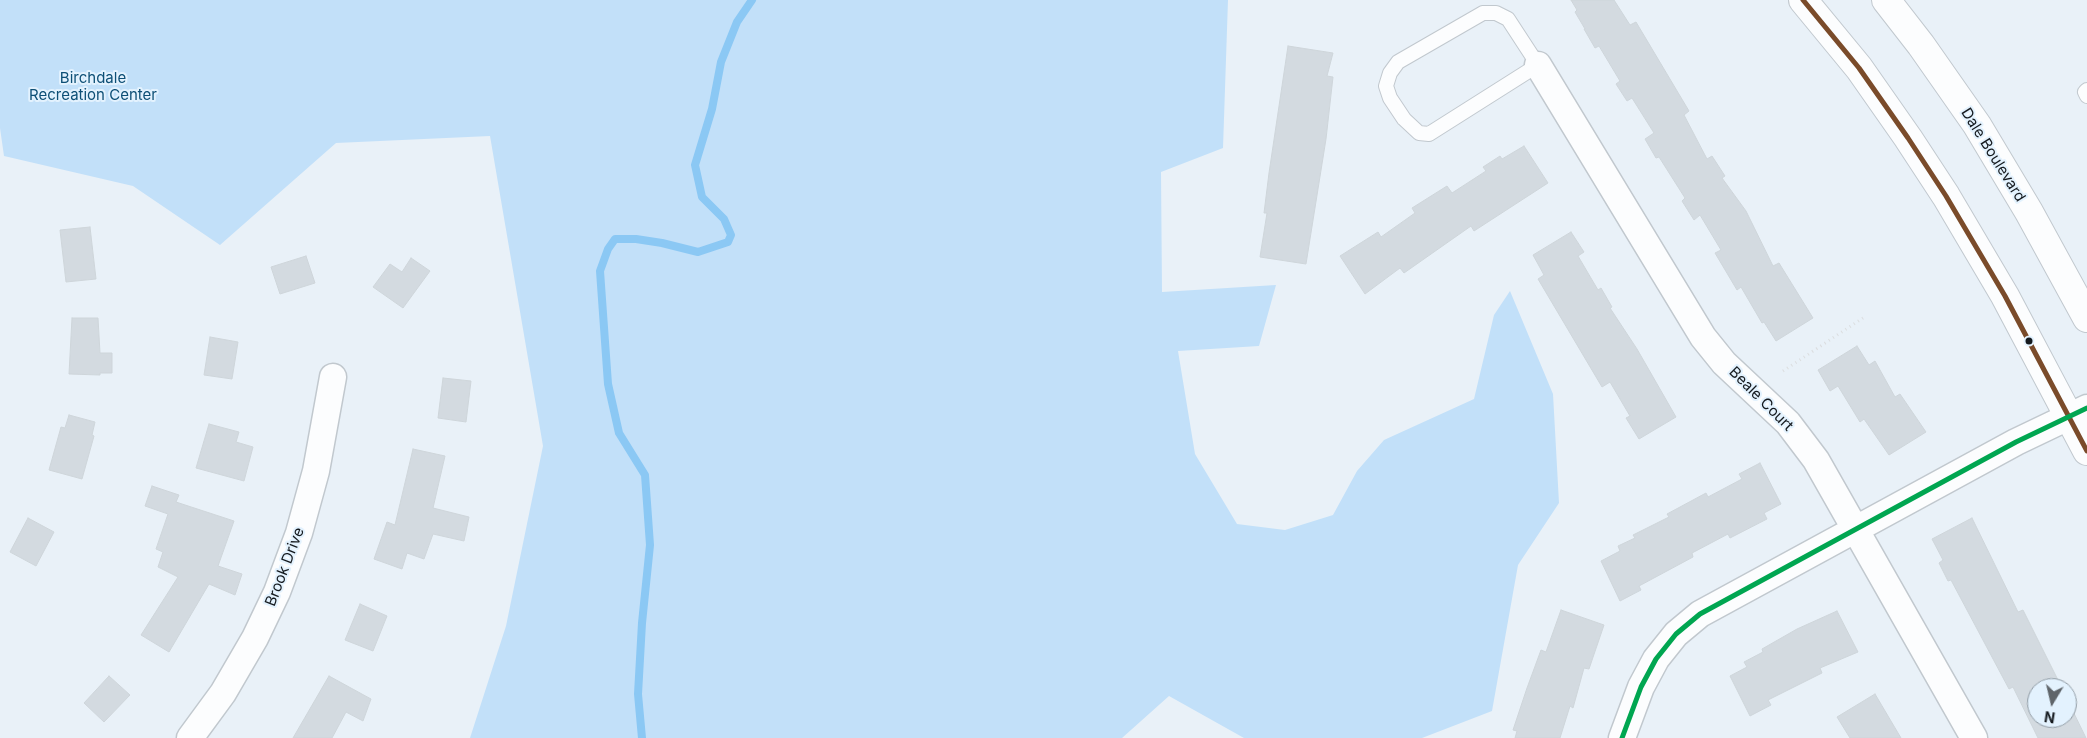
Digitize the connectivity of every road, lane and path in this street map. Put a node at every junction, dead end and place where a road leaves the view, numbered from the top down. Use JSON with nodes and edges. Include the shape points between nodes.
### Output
{"nodes":[{"id":1,"x":1803,"y":0,"type":"edge"},
{"id":2,"x":1886,"y":0,"type":"edge"},
{"id":3,"x":1538,"y":65,"type":"junction"},
{"id":4,"x":2087,"y":90,"type":"edge"},
{"id":5,"x":2087,"y":96,"type":"edge"},
{"id":6,"x":1862,"y":318,"type":"dead end"},
{"id":7,"x":2087,"y":318,"type":"edge"},
{"id":8,"x":1783,"y":371,"type":"dead end"},
{"id":9,"x":333,"y":377,"type":"dead end"},
{"id":10,"x":2078,"y":413,"type":"edge"},
{"id":11,"x":2087,"y":451,"type":"edge"},
{"id":12,"x":1856,"y":528,"type":"junction"},
{"id":13,"x":190,"y":738,"type":"edge"},
{"id":14,"x":1622,"y":738,"type":"edge"},
{"id":15,"x":1974,"y":738,"type":"edge"}],
"edges":[{"from":1,"to":10,"type":"main road","via":[[1859,68],[1908,138]]},
{"from":2,"to":7,"type":"main road","name":"Dale Boulevard","via":[[1977,125]]},
{"from":3,"to":3,"type":"lane","via":[[1508,19],[1496,13],[1483,13],[1398,62],[1386,86],[1404,119],[1419,133],[1429,134]]},
{"from":3,"to":12,"type":"street","name":"Beale Court","via":[[1703,337],[1724,363],[1788,423],[1816,460]]},
{"from":4,"to":5,"type":"lane"},
{"from":6,"to":8,"type":"path"},
{"from":9,"to":13,"type":"street","name":"Brook Drive","via":[[316,472],[299,533],[277,592],[223,693]]},
{"from":10,"to":11,"type":"main road"},
{"from":10,"to":12,"type":"street"},
{"from":12,"to":14,"type":"street","via":[[1700,614],[1676,634],[1648,673]]},
{"from":12,"to":15,"type":"street","name":"Beale Court"}]}
